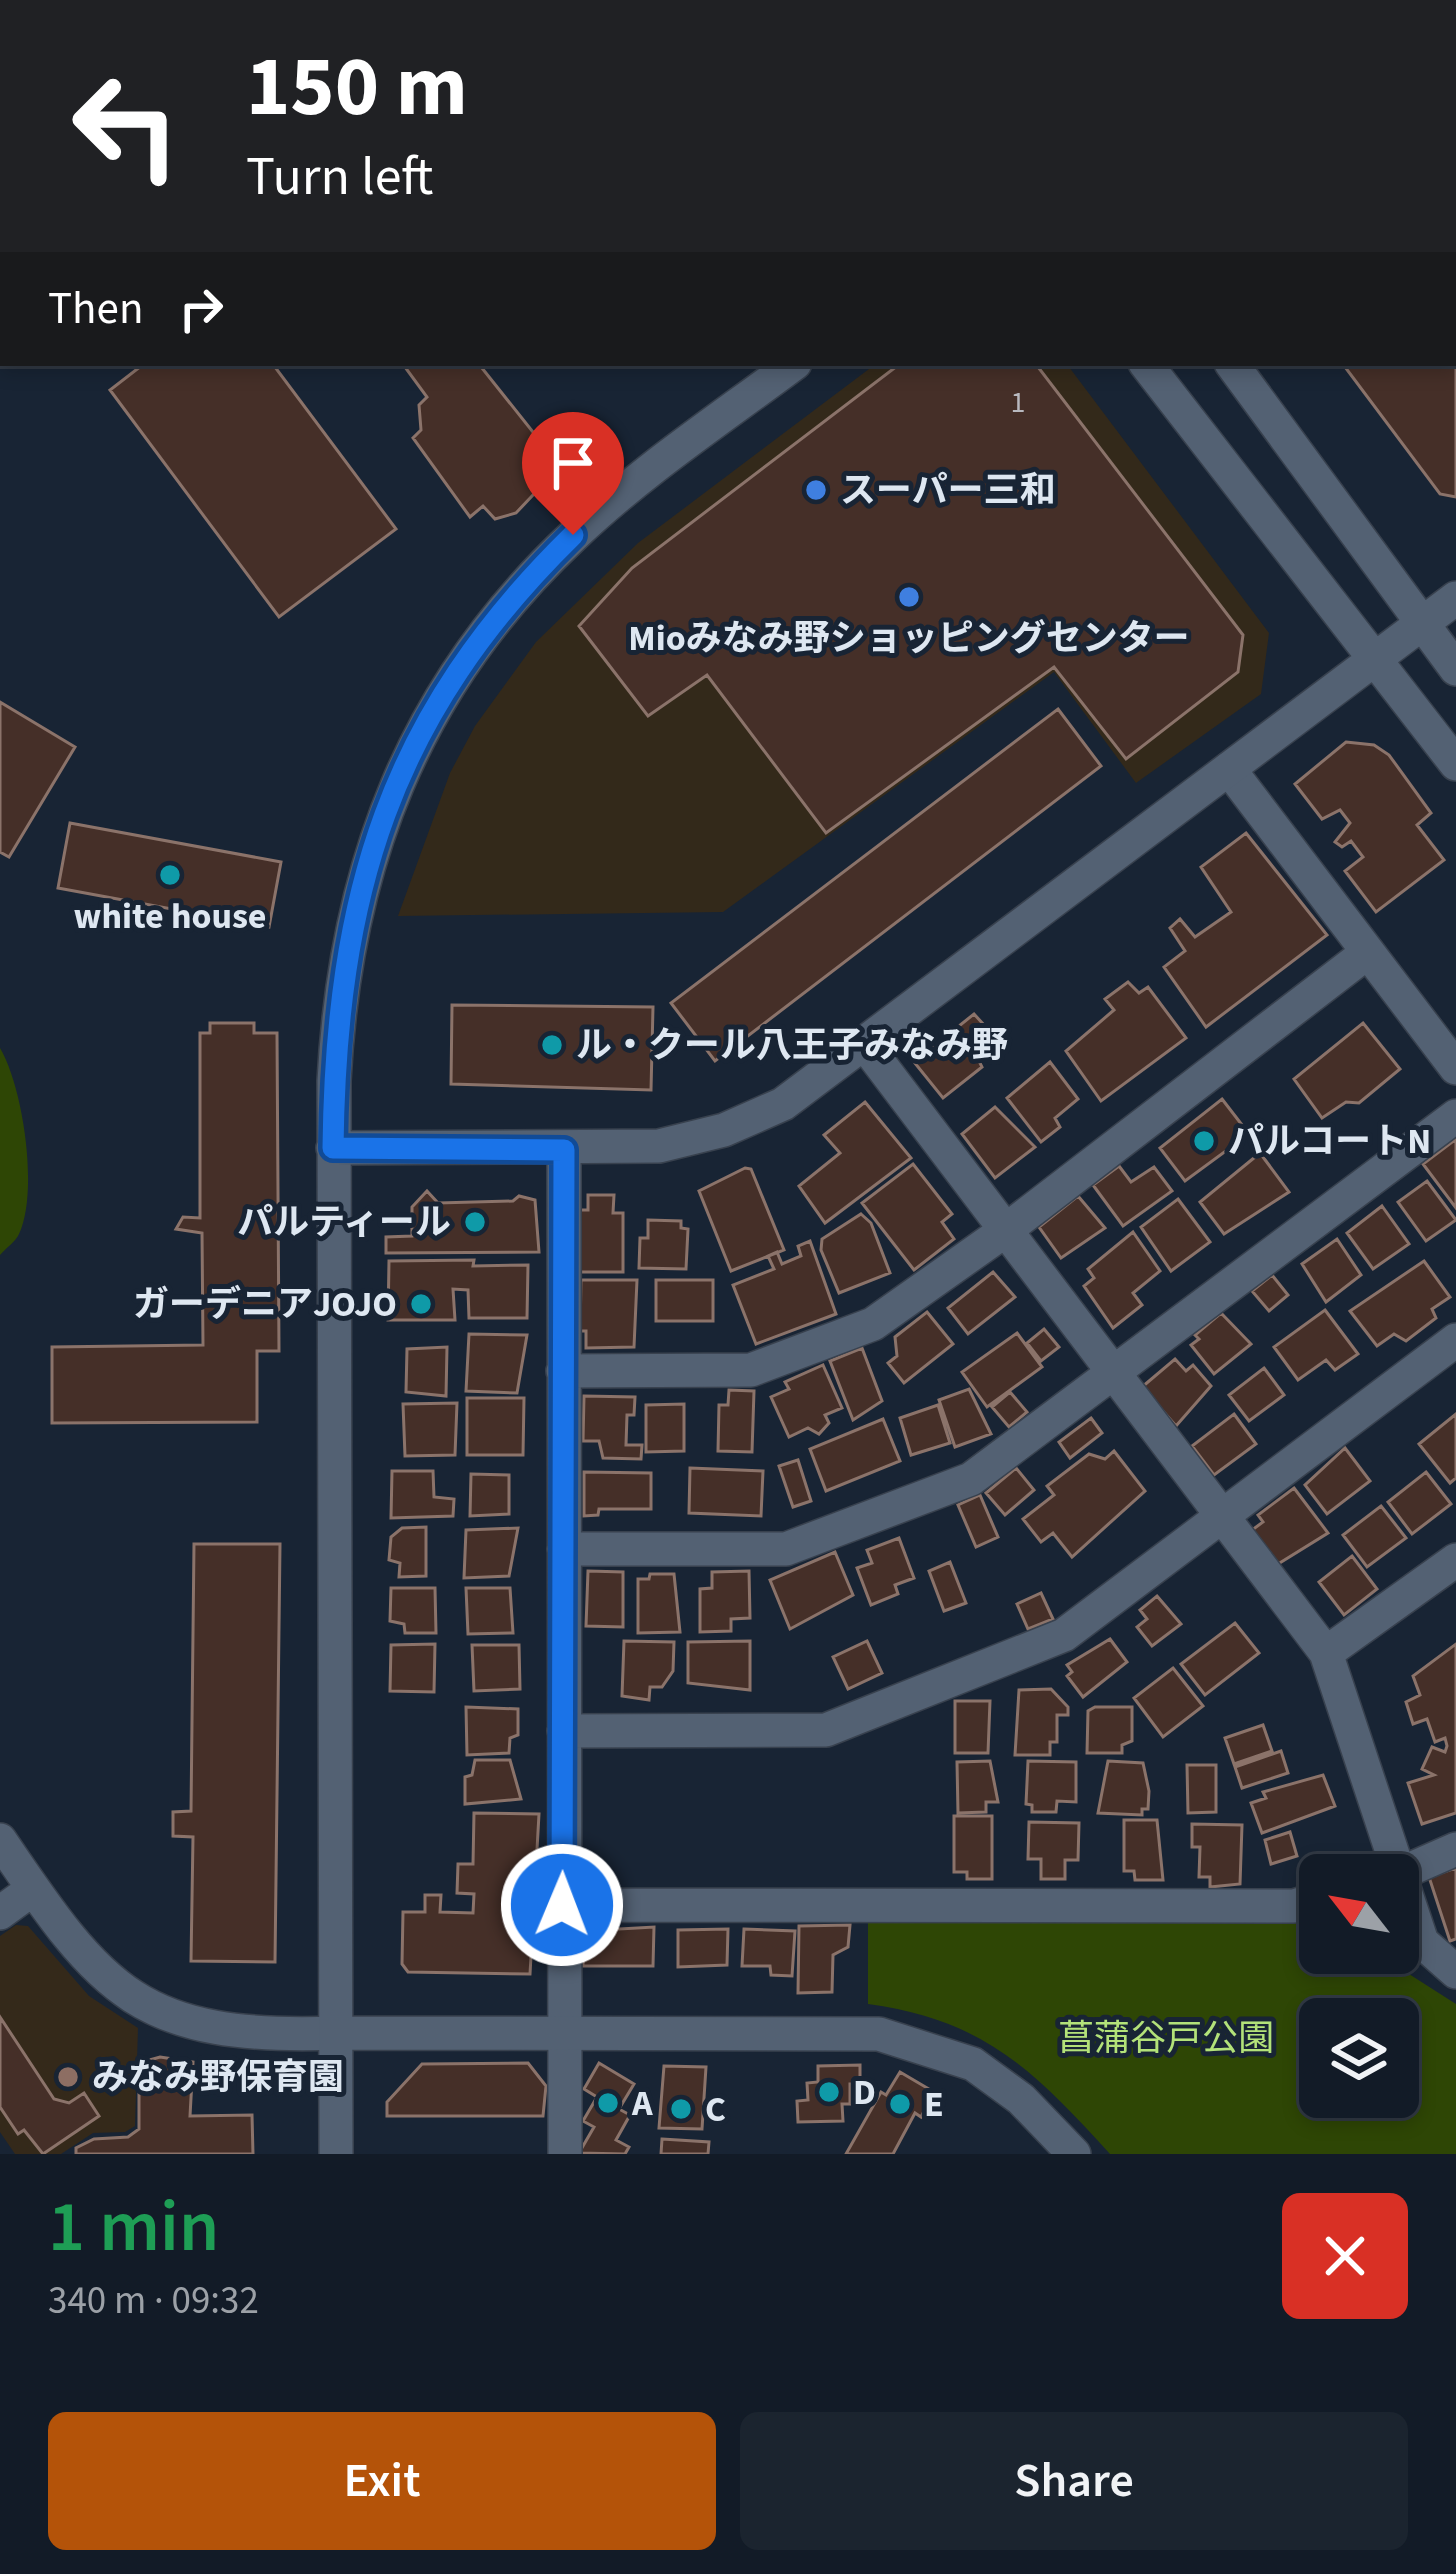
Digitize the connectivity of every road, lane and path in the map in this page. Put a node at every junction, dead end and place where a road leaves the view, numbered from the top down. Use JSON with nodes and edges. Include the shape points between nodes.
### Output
{"nodes":[{"id":1,"x":791,"y":366,"type":"edge"},
{"id":2,"x":1146,"y":366,"type":"edge"},
{"id":3,"x":1233,"y":366,"type":"edge"},
{"id":4,"x":1456,"y":598,"type":"edge"},
{"id":5,"x":1422,"y":623,"type":"junction"},
{"id":6,"x":1374,"y":660,"type":"junction"},
{"id":7,"x":1456,"y":669,"type":"edge"},
{"id":8,"x":1456,"y":764,"type":"edge"},
{"id":9,"x":1229,"y":769,"type":"junction"},
{"id":10,"x":1368,"y":952,"type":"junction"},
{"id":11,"x":864,"y":1043,"type":"junction"},
{"id":12,"x":1456,"y":1068,"type":"edge"},
{"id":13,"x":1456,"y":1116,"type":"edge"},
{"id":14,"x":333,"y":1148,"type":"junction"},
{"id":15,"x":564,"y":1150,"type":"junction"},
{"id":16,"x":1006,"y":1230,"type":"junction"},
{"id":17,"x":1456,"y":1340,"type":"edge"},
{"id":18,"x":563,"y":1371,"type":"junction"},
{"id":19,"x":1114,"y":1375,"type":"junction"},
{"id":20,"x":1222,"y":1518,"type":"junction"},
{"id":21,"x":564,"y":1549,"type":"junction"},
{"id":22,"x":1456,"y":1559,"type":"edge"},
{"id":23,"x":1326,"y":1653,"type":"junction"},
{"id":24,"x":564,"y":1731,"type":"junction"},
{"id":25,"x":0,"y":1840,"type":"edge"},
{"id":26,"x":1456,"y":1849,"type":"edge"},
{"id":27,"x":1393,"y":1854,"type":"edge"},
{"id":28,"x":1419,"y":1866,"type":"edge"},
{"id":29,"x":33,"y":1889,"type":"junction"},
{"id":30,"x":1299,"y":1904,"type":"edge"},
{"id":31,"x":562,"y":1905,"type":"junction"},
{"id":32,"x":0,"y":1913,"type":"edge"},
{"id":33,"x":1419,"y":1933,"type":"edge"},
{"id":34,"x":1456,"y":1972,"type":"edge"},
{"id":35,"x":336,"y":2033,"type":"junction"},
{"id":36,"x":562,"y":2034,"type":"junction"},
{"id":37,"x":337,"y":2154,"type":"edge"},
{"id":38,"x":565,"y":2154,"type":"edge"},
{"id":39,"x":1074,"y":2154,"type":"edge"}],
"edges":[{"from":1,"to":14,"type":"street","via":[[573,535],[494,619],[429,716],[391,795],[351,924],[337,1016]]},
{"from":2,"to":6,"type":"street"},
{"from":3,"to":5,"type":"street"},
{"from":4,"to":5,"type":"street"},
{"from":5,"to":6,"type":"street"},
{"from":5,"to":7,"type":"street"},
{"from":6,"to":8,"type":"street"},
{"from":6,"to":9,"type":"street"},
{"from":9,"to":10,"type":"street"},
{"from":9,"to":11,"type":"street"},
{"from":10,"to":12,"type":"street"},
{"from":10,"to":16,"type":"street"},
{"from":11,"to":15,"type":"street","via":[[783,1104],[724,1130],[659,1146]]},
{"from":11,"to":16,"type":"street"},
{"from":13,"to":19,"type":"street"},
{"from":14,"to":15,"type":"street"},
{"from":14,"to":35,"type":"street"},
{"from":15,"to":18,"type":"street"},
{"from":16,"to":18,"type":"street","via":[[873,1324],[751,1370]]},
{"from":16,"to":19,"type":"street"},
{"from":17,"to":20,"type":"street"},
{"from":18,"to":21,"type":"street"},
{"from":19,"to":20,"type":"street"},
{"from":19,"to":21,"type":"street","via":[[987,1471],[786,1550]]},
{"from":20,"to":23,"type":"street"},
{"from":20,"to":24,"type":"street","via":[[1064,1635],[826,1730]]},
{"from":21,"to":24,"type":"street"},
{"from":22,"to":23,"type":"street"},
{"from":23,"to":27,"type":"street"},
{"from":24,"to":31,"type":"street"},
{"from":25,"to":29,"type":"street"},
{"from":26,"to":28,"type":"street"},
{"from":29,"to":32,"type":"street"},
{"from":29,"to":35,"type":"street","via":[[82,1957],[143,2003],[232,2031]]},
{"from":30,"to":31,"type":"street"},
{"from":31,"to":36,"type":"street"},
{"from":33,"to":34,"type":"street"},
{"from":35,"to":36,"type":"street"},
{"from":35,"to":37,"type":"street"},
{"from":36,"to":38,"type":"street"},
{"from":36,"to":39,"type":"street","via":[[901,2037],[997,2079]]}]}
